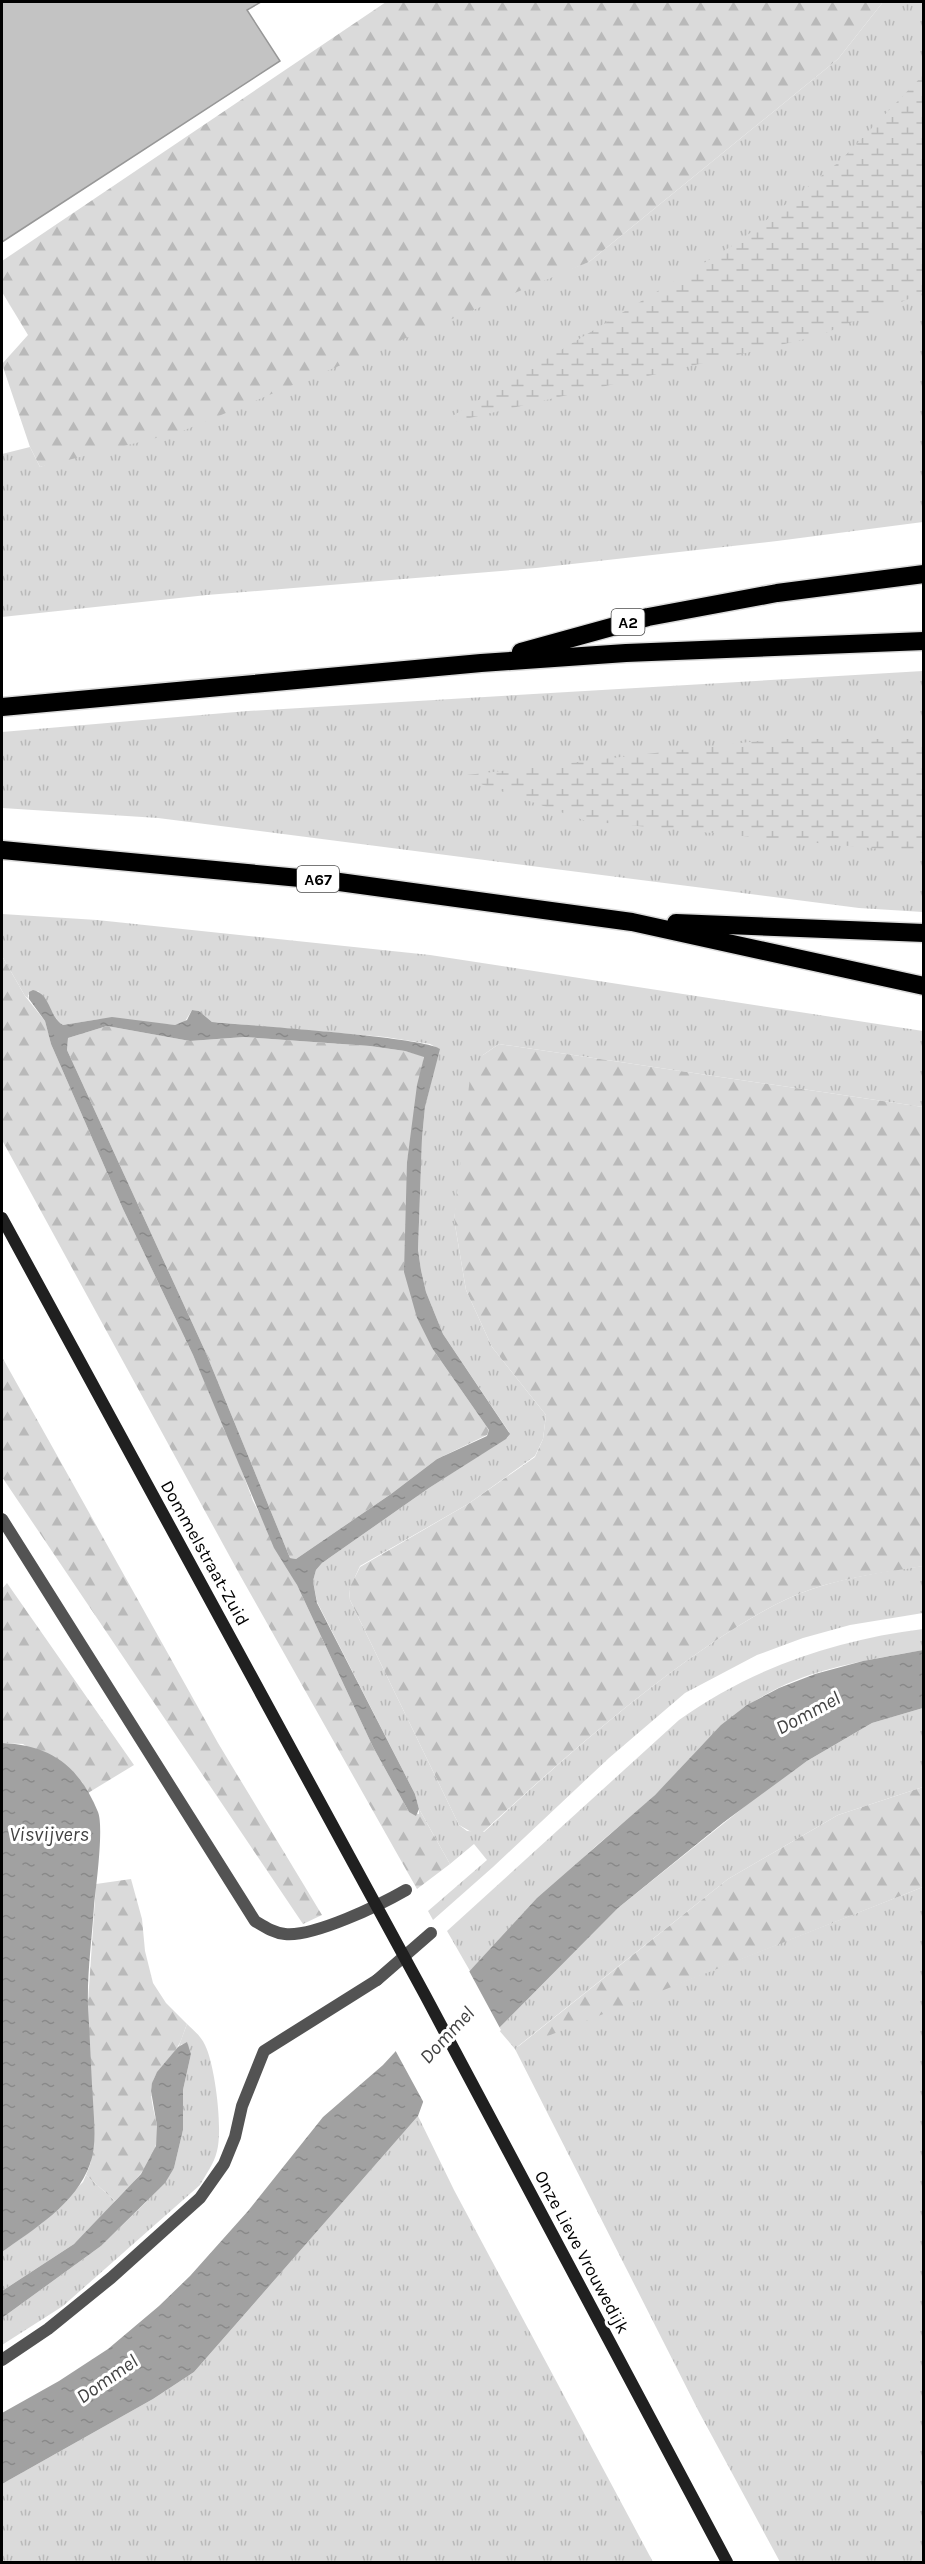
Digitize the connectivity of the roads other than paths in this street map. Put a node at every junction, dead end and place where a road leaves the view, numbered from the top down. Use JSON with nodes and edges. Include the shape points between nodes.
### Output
{"nodes":[{"id":1,"x":924,"y":574,"type":"edge"},
{"id":2,"x":924,"y":641,"type":"edge"},
{"id":3,"x":481,"y":663,"type":"junction"},
{"id":4,"x":2,"y":707,"type":"edge"},
{"id":5,"x":2,"y":850,"type":"edge"},
{"id":6,"x":633,"y":922,"type":"junction"},
{"id":7,"x":924,"y":933,"type":"edge"},
{"id":8,"x":924,"y":986,"type":"edge"},
{"id":9,"x":2,"y":1218,"type":"edge"},
{"id":10,"x":2,"y":1519,"type":"edge"},
{"id":11,"x":406,"y":1890,"type":"dead end"},
{"id":12,"x":377,"y":1906,"type":"junction"},
{"id":13,"x":431,"y":1934,"type":"dead end"},
{"id":14,"x":405,"y":1958,"type":"junction"},
{"id":15,"x":2,"y":2360,"type":"edge"},
{"id":16,"x":727,"y":2562,"type":"edge"}],
"edges":[{"from":1,"to":3,"type":"highway","number":"A2","via":[[777,593],[648,617]]},
{"from":2,"to":3,"type":"highway"},
{"from":3,"to":4,"type":"highway"},
{"from":5,"to":6,"type":"highway","number":"A67","via":[[332,881]]},
{"from":6,"to":7,"type":"highway","number":"A67"},
{"from":6,"to":8,"type":"highway","number":"A67"},
{"from":9,"to":12,"type":"main road","name":"Dommelstraat-Zuid"},
{"from":10,"to":12,"type":"street","via":[[255,1921],[273,1931],[294,1934]]},
{"from":11,"to":12,"type":"street"},
{"from":12,"to":14,"type":"main road","name":"Onze Lieve Vrouwedijk"},
{"from":13,"to":14,"type":"street"},
{"from":14,"to":15,"type":"street","via":[[264,2051],[224,2164],[200,2198],[111,2278]]},
{"from":14,"to":16,"type":"main road","name":"Onze Lieve Vrouwedijk"}]}
